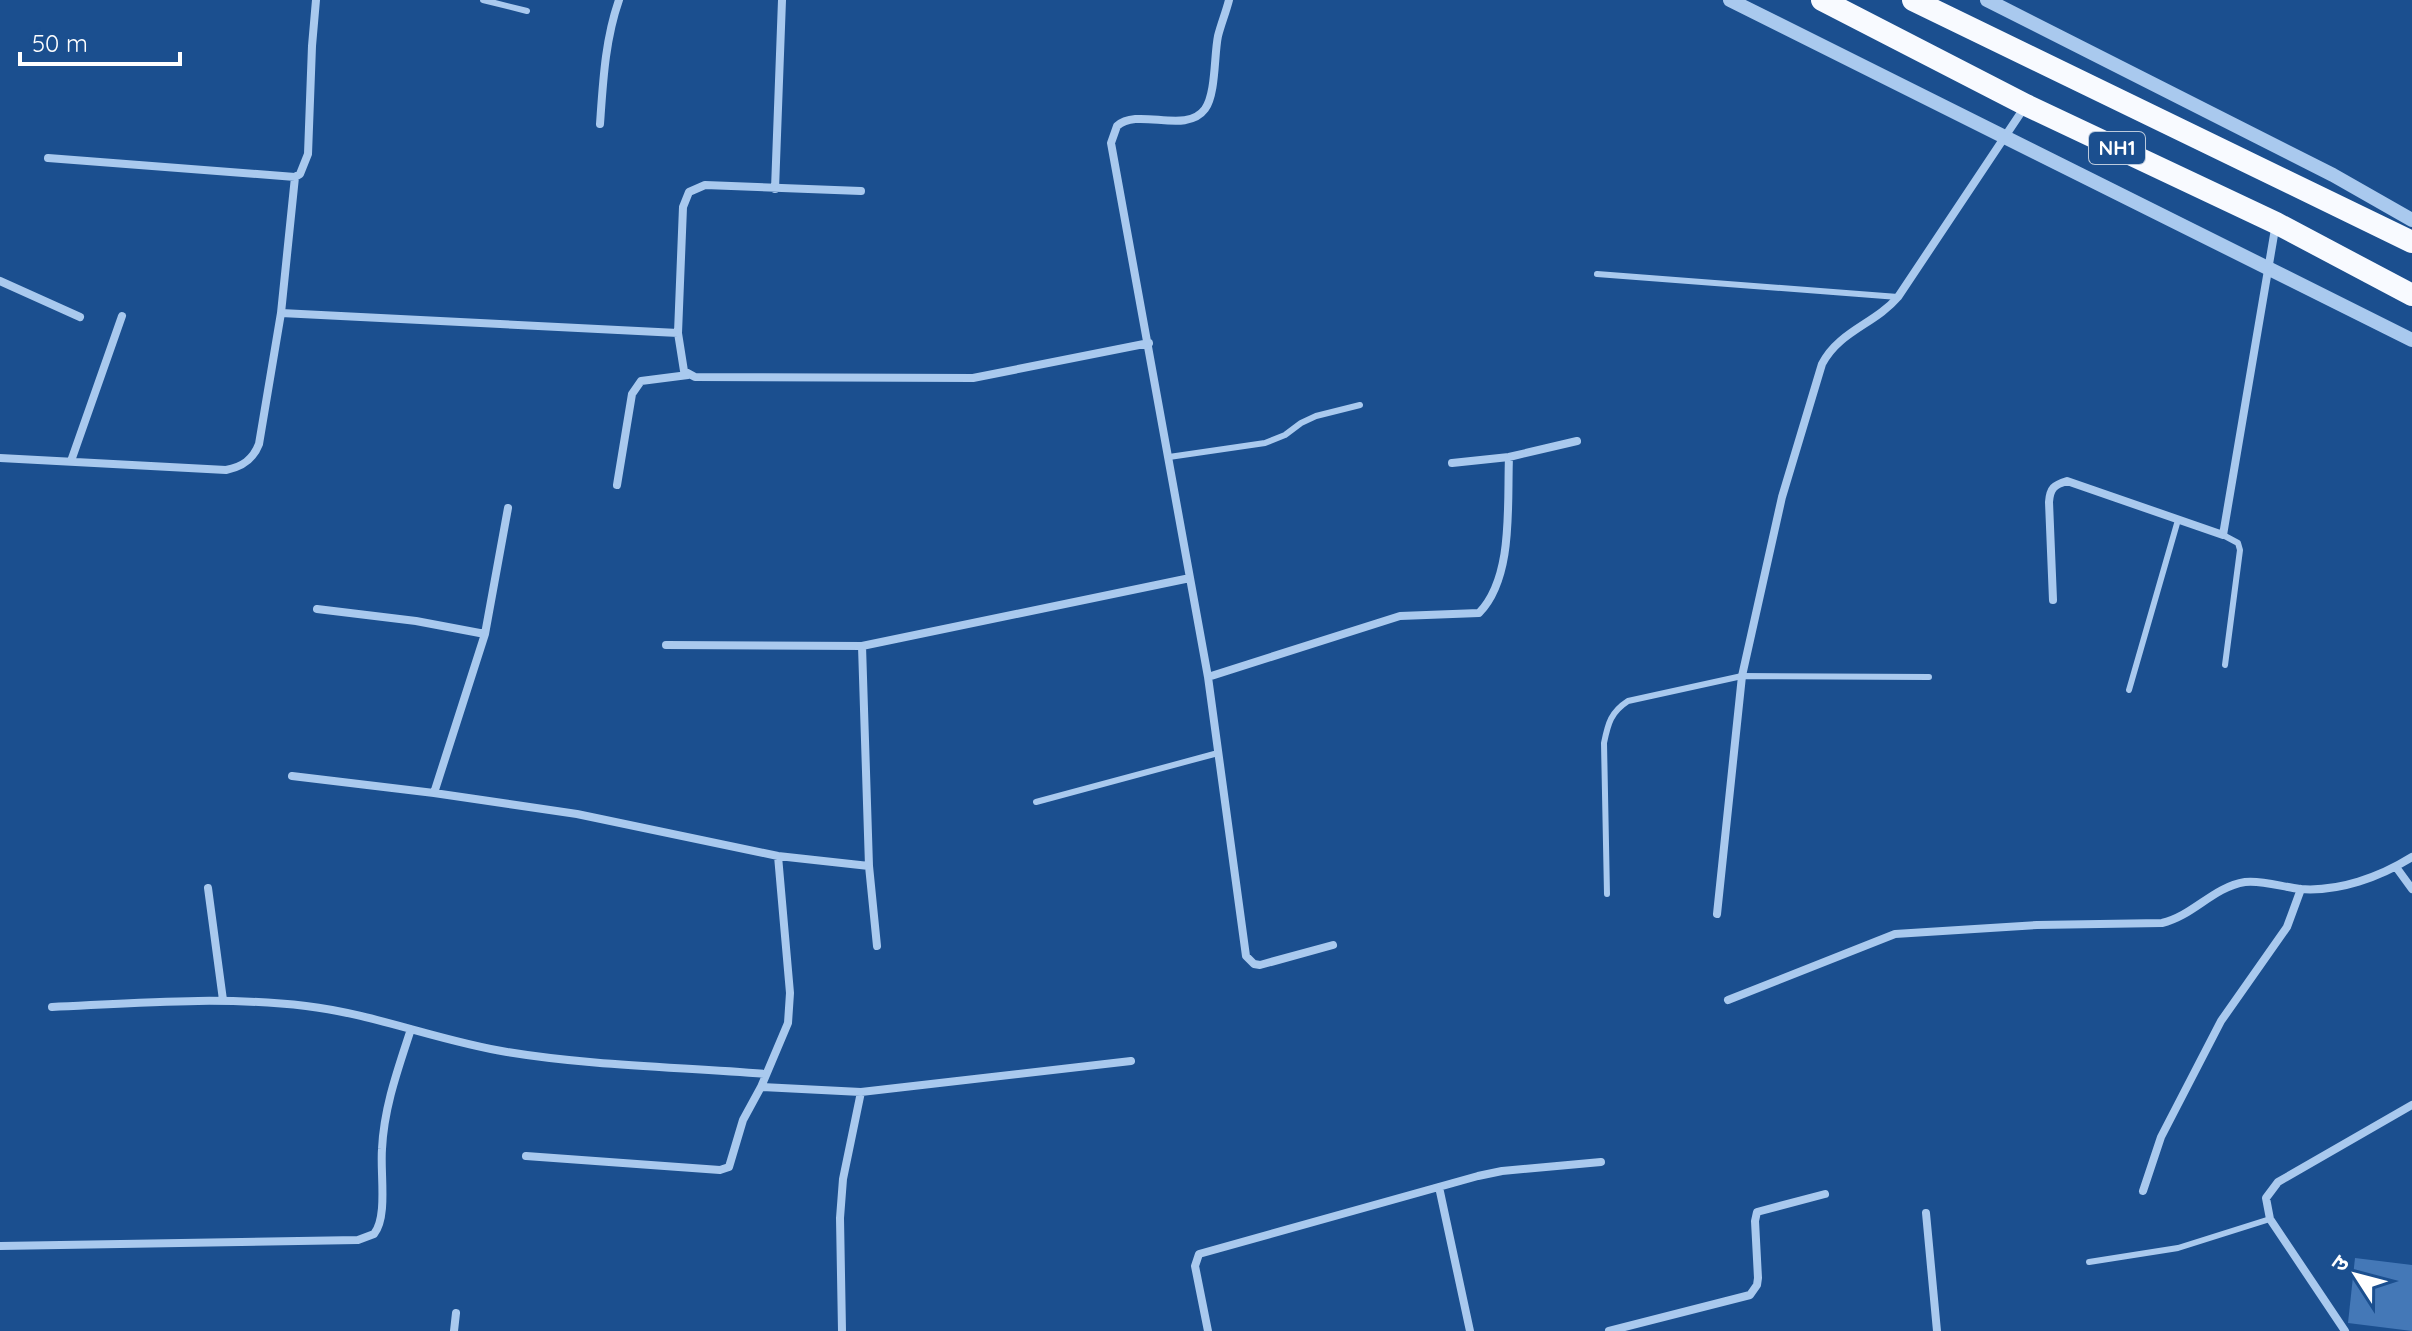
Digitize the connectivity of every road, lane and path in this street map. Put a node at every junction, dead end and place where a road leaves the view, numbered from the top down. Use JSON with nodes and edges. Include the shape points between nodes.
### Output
{"nodes":[{"id":1,"x":316,"y":0,"type":"edge"},
{"id":2,"x":483,"y":0,"type":"edge"},
{"id":3,"x":619,"y":0,"type":"edge"},
{"id":4,"x":782,"y":0,"type":"edge"},
{"id":5,"x":1229,"y":0,"type":"edge"},
{"id":6,"x":1730,"y":0,"type":"edge"},
{"id":7,"x":1822,"y":0,"type":"edge"},
{"id":8,"x":1913,"y":0,"type":"edge"},
{"id":9,"x":1987,"y":0,"type":"edge"},
{"id":10,"x":527,"y":11,"type":"dead end"},
{"id":11,"x":2026,"y":105,"type":"junction"},
{"id":12,"x":600,"y":124,"type":"dead end"},
{"id":13,"x":2003,"y":136,"type":"junction"},
{"id":14,"x":48,"y":158,"type":"dead end"},
{"id":15,"x":295,"y":177,"type":"junction"},
{"id":16,"x":775,"y":189,"type":"junction"},
{"id":17,"x":861,"y":191,"type":"dead end"},
{"id":18,"x":2412,"y":220,"type":"edge"},
{"id":19,"x":2276,"y":223,"type":"junction"},
{"id":20,"x":2412,"y":242,"type":"edge"},
{"id":21,"x":2267,"y":268,"type":"junction"},
{"id":22,"x":1597,"y":274,"type":"dead end"},
{"id":23,"x":0,"y":281,"type":"edge"},
{"id":24,"x":2412,"y":295,"type":"edge"},
{"id":25,"x":1898,"y":297,"type":"junction"},
{"id":26,"x":281,"y":313,"type":"junction"},
{"id":27,"x":122,"y":316,"type":"dead end"},
{"id":28,"x":80,"y":317,"type":"dead end"},
{"id":29,"x":678,"y":333,"type":"junction"},
{"id":30,"x":2412,"y":340,"type":"edge"},
{"id":31,"x":1149,"y":343,"type":"junction"},
{"id":32,"x":688,"y":375,"type":"junction"},
{"id":33,"x":1360,"y":405,"type":"dead end"},
{"id":34,"x":1577,"y":441,"type":"dead end"},
{"id":35,"x":1169,"y":457,"type":"junction"},
{"id":36,"x":1509,"y":457,"type":"junction"},
{"id":37,"x":0,"y":458,"type":"edge"},
{"id":38,"x":71,"y":461,"type":"junction"},
{"id":39,"x":1452,"y":463,"type":"dead end"},
{"id":40,"x":617,"y":485,"type":"dead end"},
{"id":41,"x":508,"y":508,"type":"dead end"},
{"id":42,"x":2178,"y":520,"type":"junction"},
{"id":43,"x":2223,"y":535,"type":"junction"},
{"id":44,"x":1190,"y":578,"type":"junction"},
{"id":45,"x":2053,"y":600,"type":"dead end"},
{"id":46,"x":317,"y":609,"type":"dead end"},
{"id":47,"x":485,"y":634,"type":"junction"},
{"id":48,"x":666,"y":645,"type":"dead end"},
{"id":49,"x":862,"y":646,"type":"junction"},
{"id":50,"x":2225,"y":665,"type":"dead end"},
{"id":51,"x":1742,"y":676,"type":"junction"},
{"id":52,"x":1208,"y":677,"type":"junction"},
{"id":53,"x":1929,"y":677,"type":"dead end"},
{"id":54,"x":2129,"y":690,"type":"dead end"},
{"id":55,"x":1218,"y":753,"type":"junction"},
{"id":56,"x":292,"y":776,"type":"dead end"},
{"id":57,"x":434,"y":793,"type":"junction"},
{"id":58,"x":1036,"y":802,"type":"dead end"},
{"id":59,"x":778,"y":856,"type":"junction"},
{"id":60,"x":2412,"y":857,"type":"edge"},
{"id":61,"x":869,"y":866,"type":"junction"},
{"id":62,"x":2396,"y":867,"type":"junction"},
{"id":63,"x":208,"y":888,"type":"dead end"},
{"id":64,"x":2301,"y":889,"type":"junction"},
{"id":65,"x":2412,"y":889,"type":"edge"},
{"id":66,"x":1607,"y":894,"type":"dead end"},
{"id":67,"x":1717,"y":914,"type":"dead end"},
{"id":68,"x":1333,"y":945,"type":"dead end"},
{"id":69,"x":877,"y":946,"type":"dead end"},
{"id":70,"x":223,"y":1000,"type":"junction"},
{"id":71,"x":1728,"y":1000,"type":"dead end"},
{"id":72,"x":52,"y":1007,"type":"dead end"},
{"id":73,"x":411,"y":1029,"type":"junction"},
{"id":74,"x":1131,"y":1061,"type":"dead end"},
{"id":75,"x":766,"y":1074,"type":"junction"},
{"id":76,"x":761,"y":1087,"type":"junction"},
{"id":77,"x":861,"y":1092,"type":"junction"},
{"id":78,"x":2412,"y":1105,"type":"edge"},
{"id":79,"x":526,"y":1156,"type":"dead end"},
{"id":80,"x":1601,"y":1162,"type":"dead end"},
{"id":81,"x":1439,"y":1187,"type":"junction"},
{"id":82,"x":2143,"y":1191,"type":"dead end"},
{"id":83,"x":1825,"y":1194,"type":"dead end"},
{"id":84,"x":1926,"y":1213,"type":"dead end"},
{"id":85,"x":2270,"y":1219,"type":"junction"},
{"id":86,"x":0,"y":1246,"type":"edge"},
{"id":87,"x":2089,"y":1262,"type":"dead end"},
{"id":88,"x":456,"y":1313,"type":"dead end"},
{"id":89,"x":454,"y":1331,"type":"edge"},
{"id":90,"x":842,"y":1331,"type":"edge"},
{"id":91,"x":1208,"y":1331,"type":"edge"},
{"id":92,"x":1470,"y":1331,"type":"edge"},
{"id":93,"x":1609,"y":1331,"type":"edge"},
{"id":94,"x":1937,"y":1331,"type":"edge"},
{"id":95,"x":2345,"y":1331,"type":"edge"}],
"edges":[{"from":1,"to":15,"type":"street","via":[[308,154]]},
{"from":2,"to":10,"type":"lane"},
{"from":3,"to":12,"type":"street","via":[[604,70]]},
{"from":4,"to":16,"type":"street"},
{"from":5,"to":31,"type":"street","via":[[1205,110],[1178,121],[1130,119],[1117,126],[1111,143]]},
{"from":6,"to":13,"type":"street"},
{"from":7,"to":11,"type":"highway","number":"NH1"},
{"from":8,"to":20,"type":"highway","number":"NH1"},
{"from":9,"to":18,"type":"street"},
{"from":11,"to":13,"type":"street"},
{"from":11,"to":19,"type":"highway","number":"NH1"},
{"from":13,"to":21,"type":"street"},
{"from":13,"to":25,"type":"street"},
{"from":14,"to":15,"type":"street"},
{"from":15,"to":26,"type":"street"},
{"from":16,"to":17,"type":"street"},
{"from":16,"to":29,"type":"street","via":[[705,185],[685,198]]},
{"from":19,"to":21,"type":"street"},
{"from":19,"to":24,"type":"highway","number":"NH1"},
{"from":21,"to":30,"type":"street"},
{"from":21,"to":43,"type":"street"},
{"from":22,"to":25,"type":"lane"},
{"from":23,"to":28,"type":"street"},
{"from":25,"to":51,"type":"street","via":[[1887,310],[1840,339],[1822,364],[1782,497]]},
{"from":26,"to":29,"type":"street"},
{"from":26,"to":38,"type":"street","via":[[259,444],[247,461],[226,470]]},
{"from":27,"to":38,"type":"street"},
{"from":29,"to":32,"type":"street","via":[[681,365]]},
{"from":31,"to":32,"type":"street","via":[[973,378]]},
{"from":31,"to":35,"type":"street"},
{"from":32,"to":40,"type":"street","via":[[637,384]]},
{"from":33,"to":35,"type":"lane","via":[[1316,416],[1265,443]]},
{"from":34,"to":36,"type":"street"},
{"from":35,"to":44,"type":"street"},
{"from":36,"to":39,"type":"street"},
{"from":36,"to":52,"type":"street","via":[[1505,553],[1479,613],[1400,616]]},
{"from":37,"to":38,"type":"street"},
{"from":41,"to":47,"type":"street"},
{"from":42,"to":43,"type":"street"},
{"from":42,"to":45,"type":"street","via":[[2067,481],[2057,484],[2049,492]]},
{"from":42,"to":54,"type":"lane"},
{"from":43,"to":50,"type":"lane","via":[[2240,550]]},
{"from":44,"to":49,"type":"street"},
{"from":44,"to":52,"type":"street"},
{"from":46,"to":47,"type":"street"},
{"from":47,"to":57,"type":"street"},
{"from":48,"to":49,"type":"street"},
{"from":49,"to":61,"type":"street"},
{"from":51,"to":53,"type":"lane"},
{"from":51,"to":66,"type":"lane","via":[[1628,701],[1609,719],[1604,743]]},
{"from":51,"to":67,"type":"street"},
{"from":52,"to":55,"type":"street"},
{"from":55,"to":58,"type":"lane"},
{"from":55,"to":68,"type":"street","via":[[1246,956],[1260,965]]},
{"from":56,"to":57,"type":"street"},
{"from":57,"to":59,"type":"street","via":[[577,814]]},
{"from":59,"to":61,"type":"street"},
{"from":59,"to":75,"type":"street","via":[[790,1007]]},
{"from":60,"to":62,"type":"street"},
{"from":61,"to":69,"type":"street"},
{"from":62,"to":64,"type":"street","via":[[2345,886]]},
{"from":62,"to":65,"type":"street"},
{"from":63,"to":70,"type":"street"},
{"from":64,"to":71,"type":"street","via":[[2245,882],[2162,923],[1895,934]]},
{"from":64,"to":82,"type":"street","via":[[2287,927],[2221,1021],[2161,1137]]},
{"from":70,"to":72,"type":"street"},
{"from":70,"to":73,"type":"street","via":[[341,1011]]},
{"from":73,"to":75,"type":"street","via":[[541,1057]]},
{"from":73,"to":86,"type":"street","via":[[385,1119],[381,1219],[374,1234],[358,1240]]},
{"from":74,"to":77,"type":"street"},
{"from":75,"to":76,"type":"street"},
{"from":76,"to":77,"type":"street"},
{"from":76,"to":79,"type":"street","via":[[726,1170]]},
{"from":77,"to":90,"type":"street","via":[[843,1179]]},
{"from":78,"to":85,"type":"street","via":[[2278,1182],[2266,1198]]},
{"from":80,"to":81,"type":"street","via":[[1502,1171]]},
{"from":81,"to":91,"type":"street","via":[[1199,1254],[1195,1266]]},
{"from":81,"to":92,"type":"street"},
{"from":83,"to":93,"type":"street","via":[[1757,1212],[1758,1278],[1750,1295]]},
{"from":84,"to":94,"type":"street"},
{"from":85,"to":87,"type":"lane","via":[[2178,1248]]},
{"from":85,"to":95,"type":"street"},
{"from":88,"to":89,"type":"street"}]}
